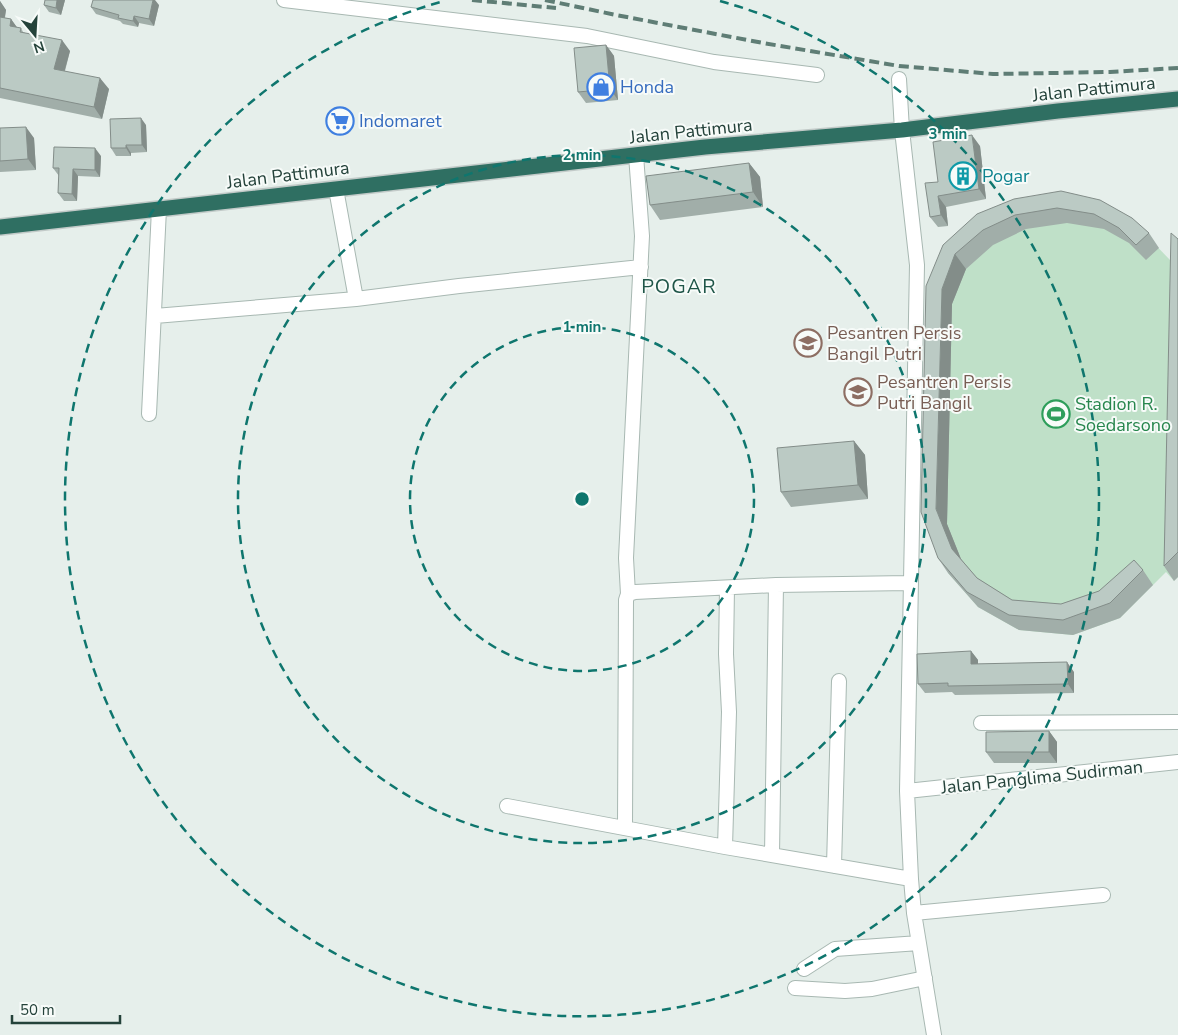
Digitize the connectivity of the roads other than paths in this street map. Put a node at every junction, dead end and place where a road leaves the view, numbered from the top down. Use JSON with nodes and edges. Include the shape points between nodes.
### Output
{"nodes":[{"id":1,"x":284,"y":0,"type":"edge"},
{"id":2,"x":817,"y":75,"type":"dead end"},
{"id":3,"x":899,"y":79,"type":"dead end"},
{"id":4,"x":1178,"y":99,"type":"edge"},
{"id":5,"x":902,"y":130,"type":"junction"},
{"id":6,"x":636,"y":155,"type":"junction"},
{"id":7,"x":336,"y":188,"type":"junction"},
{"id":8,"x":159,"y":209,"type":"junction"},
{"id":9,"x":0,"y":227,"type":"edge"},
{"id":10,"x":641,"y":267,"type":"junction"},
{"id":11,"x":356,"y":298,"type":"junction"},
{"id":12,"x":155,"y":316,"type":"junction"},
{"id":13,"x":149,"y":414,"type":"dead end"},
{"id":14,"x":909,"y":583,"type":"junction"},
{"id":15,"x":776,"y":585,"type":"junction"},
{"id":16,"x":727,"y":588,"type":"junction"},
{"id":17,"x":628,"y":594,"type":"junction"},
{"id":18,"x":839,"y":682,"type":"dead end"},
{"id":19,"x":1178,"y":722,"type":"edge"},
{"id":20,"x":981,"y":723,"type":"dead end"},
{"id":21,"x":1178,"y":762,"type":"edge"},
{"id":22,"x":906,"y":792,"type":"junction"},
{"id":23,"x":507,"y":806,"type":"dead end"},
{"id":24,"x":625,"y":827,"type":"junction"},
{"id":25,"x":725,"y":847,"type":"junction"},
{"id":26,"x":772,"y":855,"type":"junction"},
{"id":27,"x":834,"y":866,"type":"junction"},
{"id":28,"x":911,"y":879,"type":"junction"},
{"id":29,"x":1103,"y":895,"type":"dead end"},
{"id":30,"x":914,"y":914,"type":"junction"},
{"id":31,"x":919,"y":943,"type":"junction"},
{"id":32,"x":804,"y":969,"type":"dead end"},
{"id":33,"x":924,"y":978,"type":"junction"},
{"id":34,"x":795,"y":988,"type":"dead end"},
{"id":35,"x":934,"y":1035,"type":"edge"}],
"edges":[{"from":1,"to":2,"type":"street","via":[[587,36],[714,62]]},
{"from":3,"to":5,"type":"street"},
{"from":4,"to":5,"type":"highway","name":"Jalan Pattimura"},
{"from":5,"to":6,"type":"highway","name":"Jalan Pattimura"},
{"from":5,"to":14,"type":"street","via":[[916,265]]},
{"from":6,"to":7,"type":"highway","name":"Jalan Pattimura"},
{"from":6,"to":10,"type":"street"},
{"from":7,"to":8,"type":"highway","name":"Jalan Pattimura"},
{"from":7,"to":11,"type":"street"},
{"from":8,"to":9,"type":"highway","name":"Jalan Pattimura"},
{"from":8,"to":12,"type":"street"},
{"from":10,"to":11,"type":"street"},
{"from":10,"to":17,"type":"street","via":[[627,514]]},
{"from":11,"to":12,"type":"street"},
{"from":12,"to":13,"type":"street"},
{"from":14,"to":15,"type":"street"},
{"from":14,"to":22,"type":"street"},
{"from":15,"to":16,"type":"street"},
{"from":15,"to":26,"type":"street"},
{"from":16,"to":17,"type":"street"},
{"from":16,"to":25,"type":"street"},
{"from":17,"to":24,"type":"street"},
{"from":18,"to":27,"type":"street"},
{"from":19,"to":20,"type":"street"},
{"from":21,"to":22,"type":"street","name":"Jalan Panglima Sudirman"},
{"from":22,"to":28,"type":"street"},
{"from":23,"to":24,"type":"street"},
{"from":24,"to":25,"type":"street"},
{"from":25,"to":26,"type":"street"},
{"from":26,"to":27,"type":"street"},
{"from":27,"to":28,"type":"street"},
{"from":28,"to":30,"type":"street"},
{"from":29,"to":30,"type":"street"},
{"from":30,"to":31,"type":"street"},
{"from":31,"to":32,"type":"street","via":[[835,949]]},
{"from":31,"to":33,"type":"street"},
{"from":33,"to":34,"type":"street","via":[[872,989]]},
{"from":33,"to":35,"type":"street"}]}
